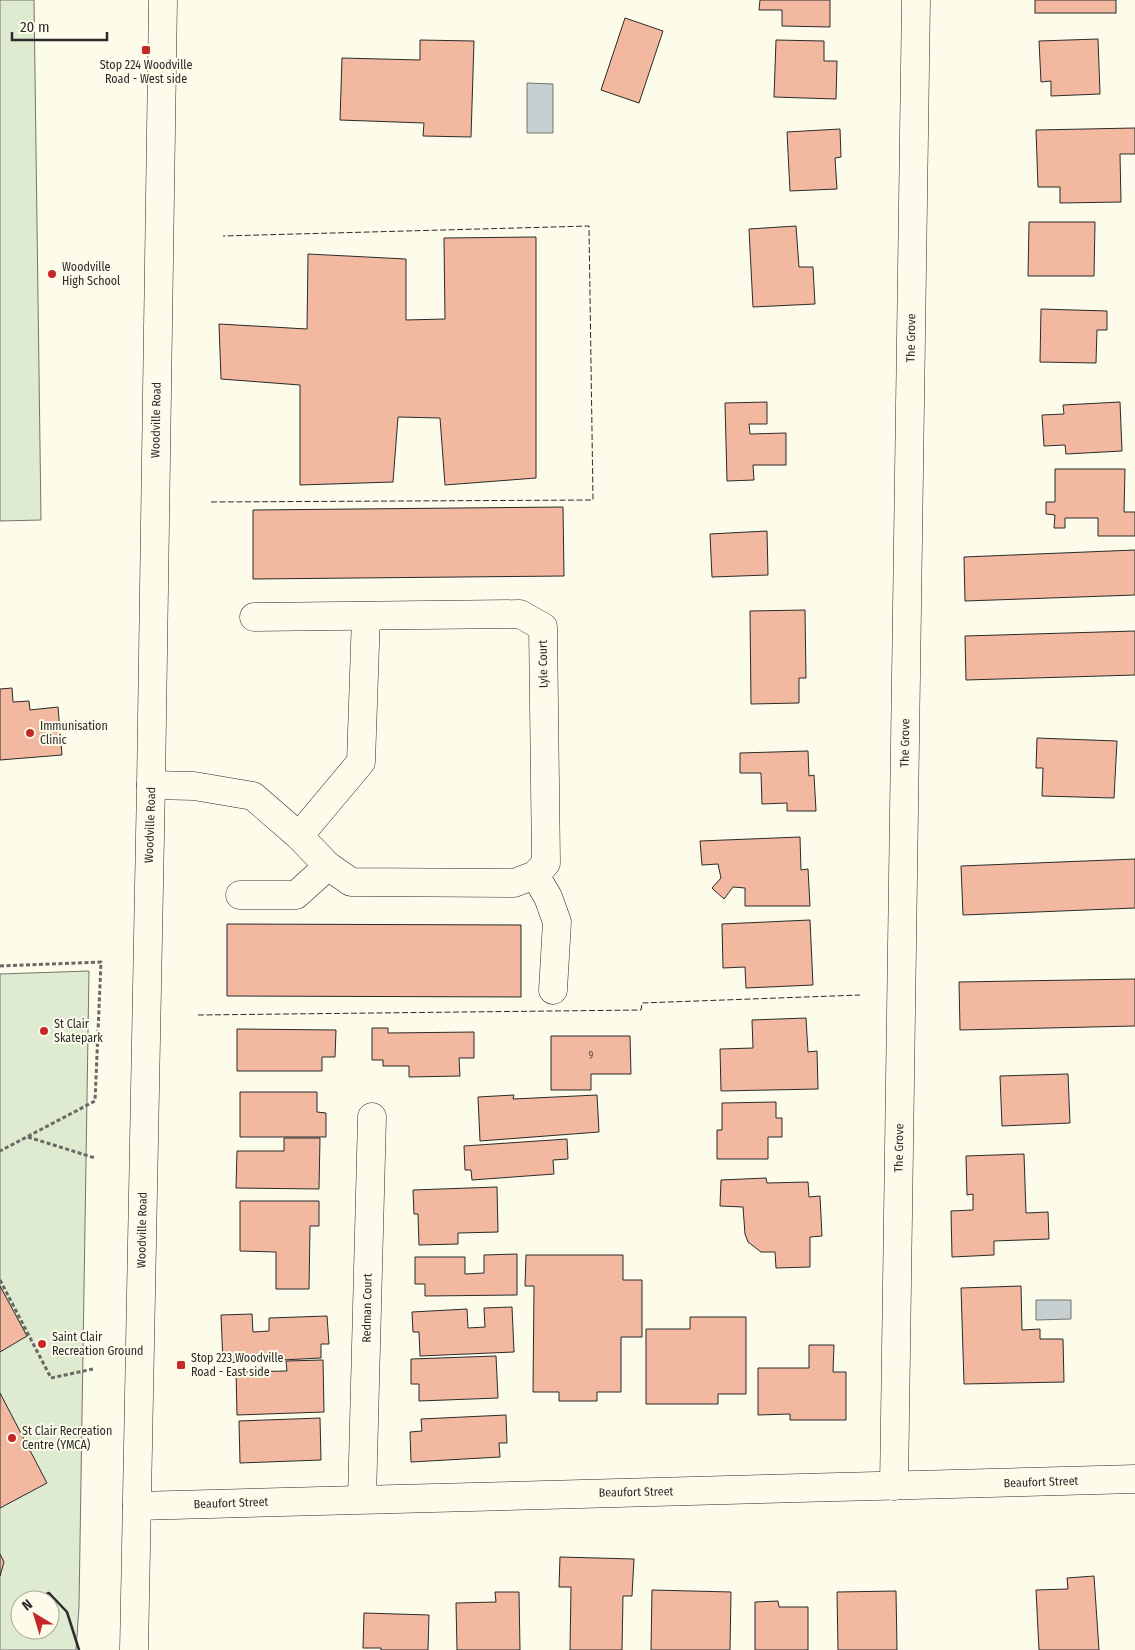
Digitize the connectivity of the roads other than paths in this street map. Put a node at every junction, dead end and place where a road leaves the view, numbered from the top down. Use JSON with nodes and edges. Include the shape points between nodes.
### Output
{"nodes":[{"id":1,"x":163,"y":0,"type":"edge"},
{"id":2,"x":916,"y":0,"type":"edge"},
{"id":3,"x":366,"y":616,"type":"junction"},
{"id":4,"x":254,"y":617,"type":"dead end"},
{"id":5,"x":151,"y":785,"type":"junction"},
{"id":6,"x":299,"y":836,"type":"junction"},
{"id":7,"x":328,"y":866,"type":"junction"},
{"id":8,"x":535,"y":875,"type":"junction"},
{"id":9,"x":240,"y":895,"type":"dead end"},
{"id":10,"x":553,"y":990,"type":"dead end"},
{"id":11,"x":372,"y":1117,"type":"dead end"},
{"id":12,"x":1135,"y":1479,"type":"edge"},
{"id":13,"x":894,"y":1486,"type":"junction"},
{"id":14,"x":362,"y":1499,"type":"junction"},
{"id":15,"x":137,"y":1506,"type":"junction"},
{"id":16,"x":134,"y":1650,"type":"edge"}],
"edges":[{"from":1,"to":5,"type":"street","name":"Woodville Road"},
{"from":2,"to":13,"type":"street","name":"The Grove"},
{"from":3,"to":4,"type":"street","name":"Lyle Court"},
{"from":3,"to":6,"type":"street","via":[[361,762]]},
{"from":3,"to":8,"type":"street","name":"Lyle Court","via":[[520,614],[543,627],[546,863]]},
{"from":5,"to":6,"type":"street","via":[[194,786],[252,796]]},
{"from":5,"to":15,"type":"street","name":"Woodville Road"},
{"from":6,"to":7,"type":"street"},
{"from":7,"to":8,"type":"street","via":[[351,882],[514,883]]},
{"from":7,"to":9,"type":"street","via":[[296,895]]},
{"from":8,"to":10,"type":"street","via":[[557,922]]},
{"from":11,"to":14,"type":"street","name":"Redman Court"},
{"from":12,"to":13,"type":"street","name":"Beaufort Street"},
{"from":13,"to":14,"type":"street","name":"Beaufort Street"},
{"from":14,"to":15,"type":"street","name":"Beaufort Street"},
{"from":15,"to":16,"type":"street","name":"Woodville Road"}]}
